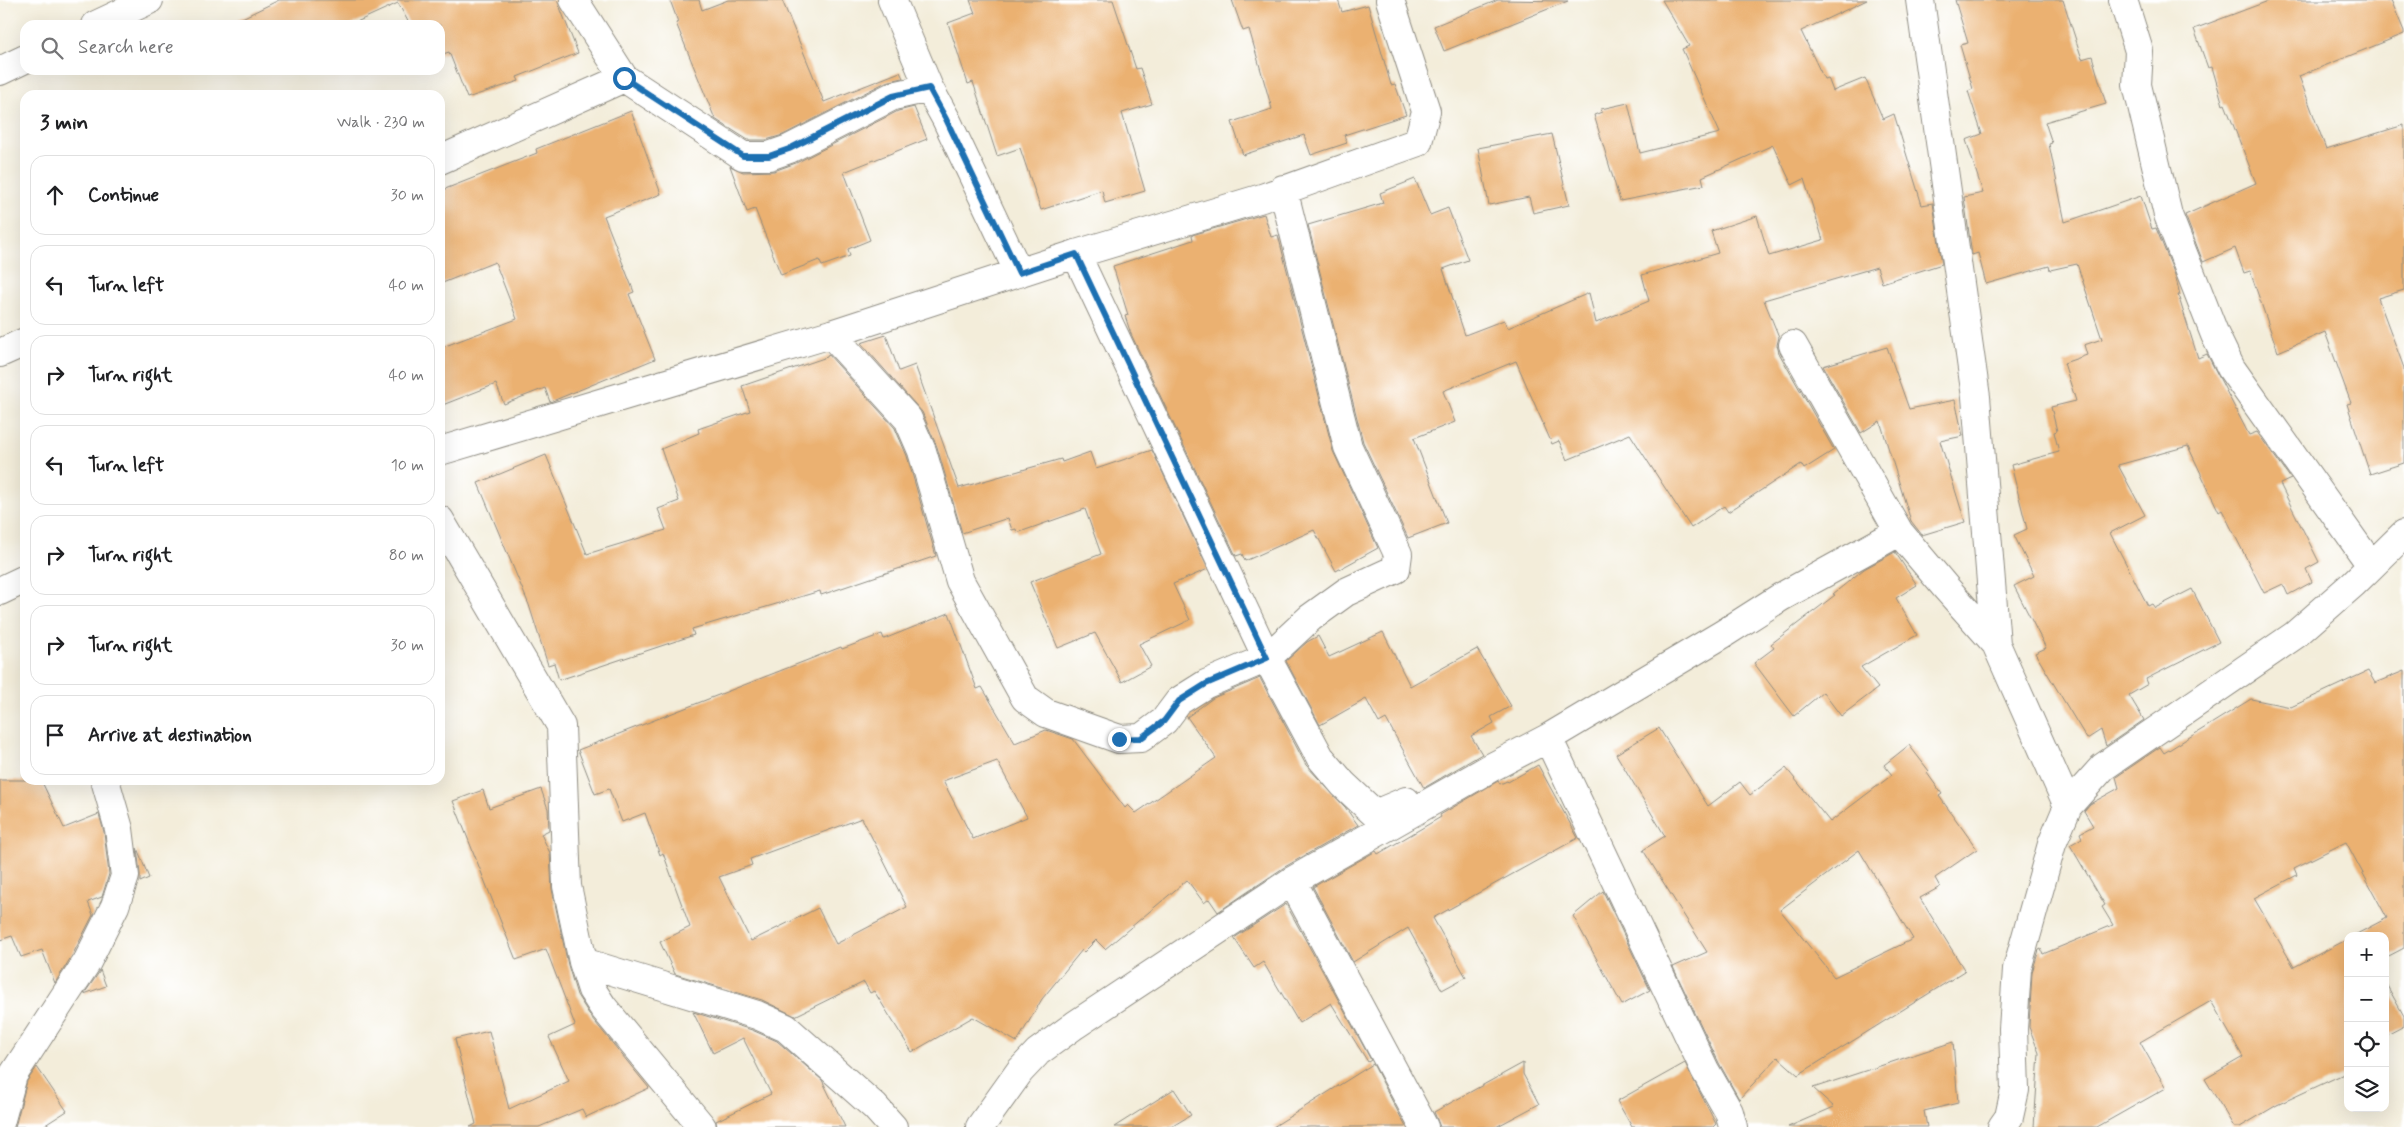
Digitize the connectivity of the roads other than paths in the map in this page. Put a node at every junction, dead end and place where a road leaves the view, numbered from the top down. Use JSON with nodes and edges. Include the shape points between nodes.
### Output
{"nodes":[{"id":1,"x":149,"y":0,"type":"edge"},
{"id":2,"x":574,"y":0,"type":"edge"},
{"id":3,"x":892,"y":0,"type":"edge"},
{"id":4,"x":1390,"y":0,"type":"edge"},
{"id":5,"x":1920,"y":0,"type":"edge"},
{"id":6,"x":2123,"y":0,"type":"edge"},
{"id":7,"x":107,"y":20,"type":"edge"},
{"id":8,"x":20,"y":61,"type":"edge"},
{"id":9,"x":0,"y":71,"type":"edge"},
{"id":10,"x":624,"y":78,"type":"junction"},
{"id":11,"x":929,"y":88,"type":"junction"},
{"id":12,"x":445,"y":158,"type":"edge"},
{"id":13,"x":1283,"y":190,"type":"junction"},
{"id":14,"x":1076,"y":254,"type":"junction"},
{"id":15,"x":1019,"y":273,"type":"junction"},
{"id":16,"x":831,"y":334,"type":"junction"},
{"id":17,"x":20,"y":344,"type":"edge"},
{"id":18,"x":1793,"y":345,"type":"dead end"},
{"id":19,"x":0,"y":353,"type":"edge"},
{"id":20,"x":445,"y":450,"type":"edge"},
{"id":21,"x":445,"y":528,"type":"edge"},
{"id":22,"x":1899,"y":532,"type":"junction"},
{"id":23,"x":2404,"y":534,"type":"edge"},
{"id":24,"x":2371,"y":565,"type":"junction"},
{"id":25,"x":20,"y":582,"type":"edge"},
{"id":26,"x":0,"y":591,"type":"edge"},
{"id":27,"x":1996,"y":644,"type":"junction"},
{"id":28,"x":1267,"y":658,"type":"junction"},
{"id":29,"x":1548,"y":738,"type":"junction"},
{"id":30,"x":1492,"y":767,"type":"junction"},
{"id":31,"x":106,"y":785,"type":"edge"},
{"id":32,"x":2068,"y":806,"type":"junction"},
{"id":33,"x":1292,"y":881,"type":"junction"},
{"id":34,"x":582,"y":962,"type":"junction"},
{"id":35,"x":0,"y":1123,"type":"edge"},
{"id":36,"x":702,"y":1127,"type":"edge"},
{"id":37,"x":893,"y":1127,"type":"edge"},
{"id":38,"x":980,"y":1127,"type":"edge"},
{"id":39,"x":1424,"y":1127,"type":"edge"},
{"id":40,"x":1733,"y":1127,"type":"edge"},
{"id":41,"x":2002,"y":1127,"type":"edge"}],
"edges":[{"from":1,"to":7,"type":"street"},
{"from":2,"to":10,"type":"street"},
{"from":3,"to":11,"type":"street"},
{"from":4,"to":13,"type":"street","via":[[1426,111],[1418,142]]},
{"from":5,"to":27,"type":"street","via":[[1976,397]]},
{"from":6,"to":24,"type":"street","via":[[2139,51],[2137,85],[2168,215],[2215,335],[2231,368]]},
{"from":8,"to":9,"type":"street"},
{"from":10,"to":11,"type":"street","via":[[743,156],[769,156],[789,149],[893,96]]},
{"from":10,"to":12,"type":"street"},
{"from":11,"to":15,"type":"street"},
{"from":13,"to":14,"type":"street"},
{"from":13,"to":28,"type":"street","via":[[1348,447],[1398,554],[1396,569],[1346,592],[1310,618]]},
{"from":14,"to":15,"type":"street"},
{"from":14,"to":28,"type":"street"},
{"from":15,"to":16,"type":"street"},
{"from":16,"to":20,"type":"street"},
{"from":16,"to":28,"type":"street","via":[[908,419],[922,451],[960,581],[1025,698],[1046,713],[1110,736],[1141,738],[1164,721],[1179,701],[1206,684]]},
{"from":17,"to":19,"type":"street"},
{"from":18,"to":22,"type":"street"},
{"from":21,"to":34,"type":"street","via":[[562,726],[566,886]]},
{"from":22,"to":27,"type":"street"},
{"from":22,"to":29,"type":"street","via":[[1781,597]]},
{"from":23,"to":24,"type":"street"},
{"from":24,"to":32,"type":"street","via":[[2295,635],[2102,767]]},
{"from":25,"to":26,"type":"street"},
{"from":27,"to":32,"type":"street"},
{"from":28,"to":30,"type":"street","via":[[1320,757],[1375,814]]},
{"from":29,"to":30,"type":"street"},
{"from":29,"to":40,"type":"street","via":[[1705,1070],[1729,1112]]},
{"from":30,"to":33,"type":"street"},
{"from":31,"to":35,"type":"street","via":[[119,829],[125,876],[115,906],[87,962],[13,1075]]},
{"from":32,"to":41,"type":"street","via":[[2052,844],[2017,969],[2012,1029],[2015,1090],[2009,1117]]},
{"from":33,"to":38,"type":"street","via":[[1038,1052],[1020,1071]]},
{"from":33,"to":39,"type":"street"},
{"from":34,"to":36,"type":"street","via":[[592,990],[603,1007]]},
{"from":34,"to":37,"type":"street","via":[[757,1015],[786,1028]]}]}
